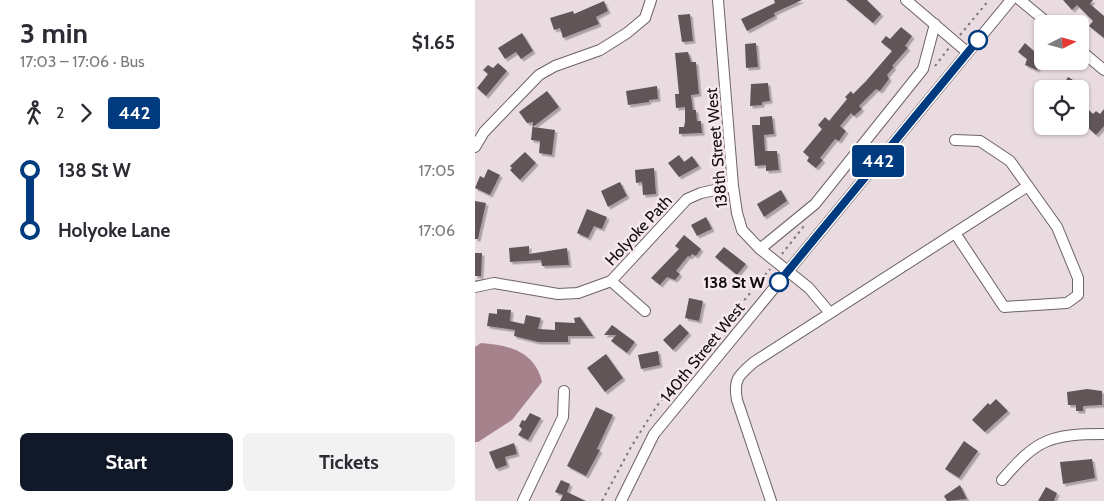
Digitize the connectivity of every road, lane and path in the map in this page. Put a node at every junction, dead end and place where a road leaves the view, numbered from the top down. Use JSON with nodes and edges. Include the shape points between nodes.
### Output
{"nodes":[{"id":1,"x":651,"y":0,"type":"edge"},
{"id":2,"x":717,"y":0,"type":"edge"},
{"id":3,"x":906,"y":0,"type":"edge"},
{"id":4,"x":989,"y":0,"type":"edge"},
{"id":5,"x":1011,"y":0,"type":"edge"},
{"id":6,"x":1020,"y":0,"type":"edge"},
{"id":7,"x":1038,"y":15,"type":"edge"},
{"id":8,"x":935,"y":24,"type":"junction"},
{"id":9,"x":961,"y":34,"type":"dead end"},
{"id":10,"x":967,"y":52,"type":"junction"},
{"id":11,"x":1089,"y":58,"type":"edge"},
{"id":12,"x":1104,"y":70,"type":"edge"},
{"id":13,"x":955,"y":140,"type":"dead end"},
{"id":14,"x":475,"y":147,"type":"edge"},
{"id":15,"x":733,"y":186,"type":"junction"},
{"id":16,"x":1028,"y":186,"type":"junction"},
{"id":17,"x":955,"y":232,"type":"junction"},
{"id":18,"x":760,"y":249,"type":"junction"},
{"id":19,"x":769,"y":270,"type":"dead end"},
{"id":20,"x":788,"y":272,"type":"junction"},
{"id":21,"x":611,"y":281,"type":"junction"},
{"id":22,"x":475,"y":287,"type":"edge"},
{"id":23,"x":645,"y":311,"type":"dead end"},
{"id":24,"x":830,"y":313,"type":"junction"},
{"id":25,"x":564,"y":391,"type":"dead end"},
{"id":26,"x":1104,"y":434,"type":"edge"},
{"id":27,"x":1002,"y":480,"type":"dead end"},
{"id":28,"x":523,"y":501,"type":"edge"},
{"id":29,"x":602,"y":501,"type":"edge"},
{"id":30,"x":621,"y":501,"type":"edge"},
{"id":31,"x":771,"y":501,"type":"edge"}],
"edges":[{"from":1,"to":14,"type":"street","via":[[645,18],[627,33],[601,50],[539,75],[484,132]]},
{"from":2,"to":15,"type":"street","name":"138th Street West"},
{"from":3,"to":8,"type":"street"},
{"from":4,"to":9,"type":"path"},
{"from":5,"to":10,"type":"street","name":"140th Street West"},
{"from":6,"to":7,"type":"street"},
{"from":8,"to":10,"type":"street"},
{"from":8,"to":18,"type":"street","via":[[923,69],[815,204]]},
{"from":10,"to":20,"type":"street","name":"140th Street West"},
{"from":11,"to":12,"type":"street"},
{"from":13,"to":16,"type":"street","via":[[980,141],[1010,161]]},
{"from":15,"to":18,"type":"street","name":"138th Street West","via":[[742,230]]},
{"from":15,"to":21,"type":"street","name":"Holyoke Path","via":[[687,199]]},
{"from":16,"to":17,"type":"street"},
{"from":16,"to":17,"type":"street","via":[[1057,226],[1074,265],[1079,286],[1078,295],[1071,302],[1013,308],[1004,306]]},
{"from":17,"to":24,"type":"street"},
{"from":18,"to":20,"type":"street","name":"138th Street West"},
{"from":19,"to":29,"type":"path","via":[[656,407]]},
{"from":20,"to":24,"type":"street","name":"138th Street West","via":[[809,288]]},
{"from":20,"to":30,"type":"street","name":"140th Street West","via":[[654,434]]},
{"from":21,"to":22,"type":"street","name":"Holyoke Path","via":[[578,293],[557,294],[494,283]]},
{"from":21,"to":23,"type":"street"},
{"from":24,"to":31,"type":"street","via":[[754,362],[739,376],[735,386],[739,408]]},
{"from":25,"to":28,"type":"street","via":[[563,417]]},
{"from":26,"to":27,"type":"street","via":[[1073,434],[1047,440],[1021,458]]}]}
